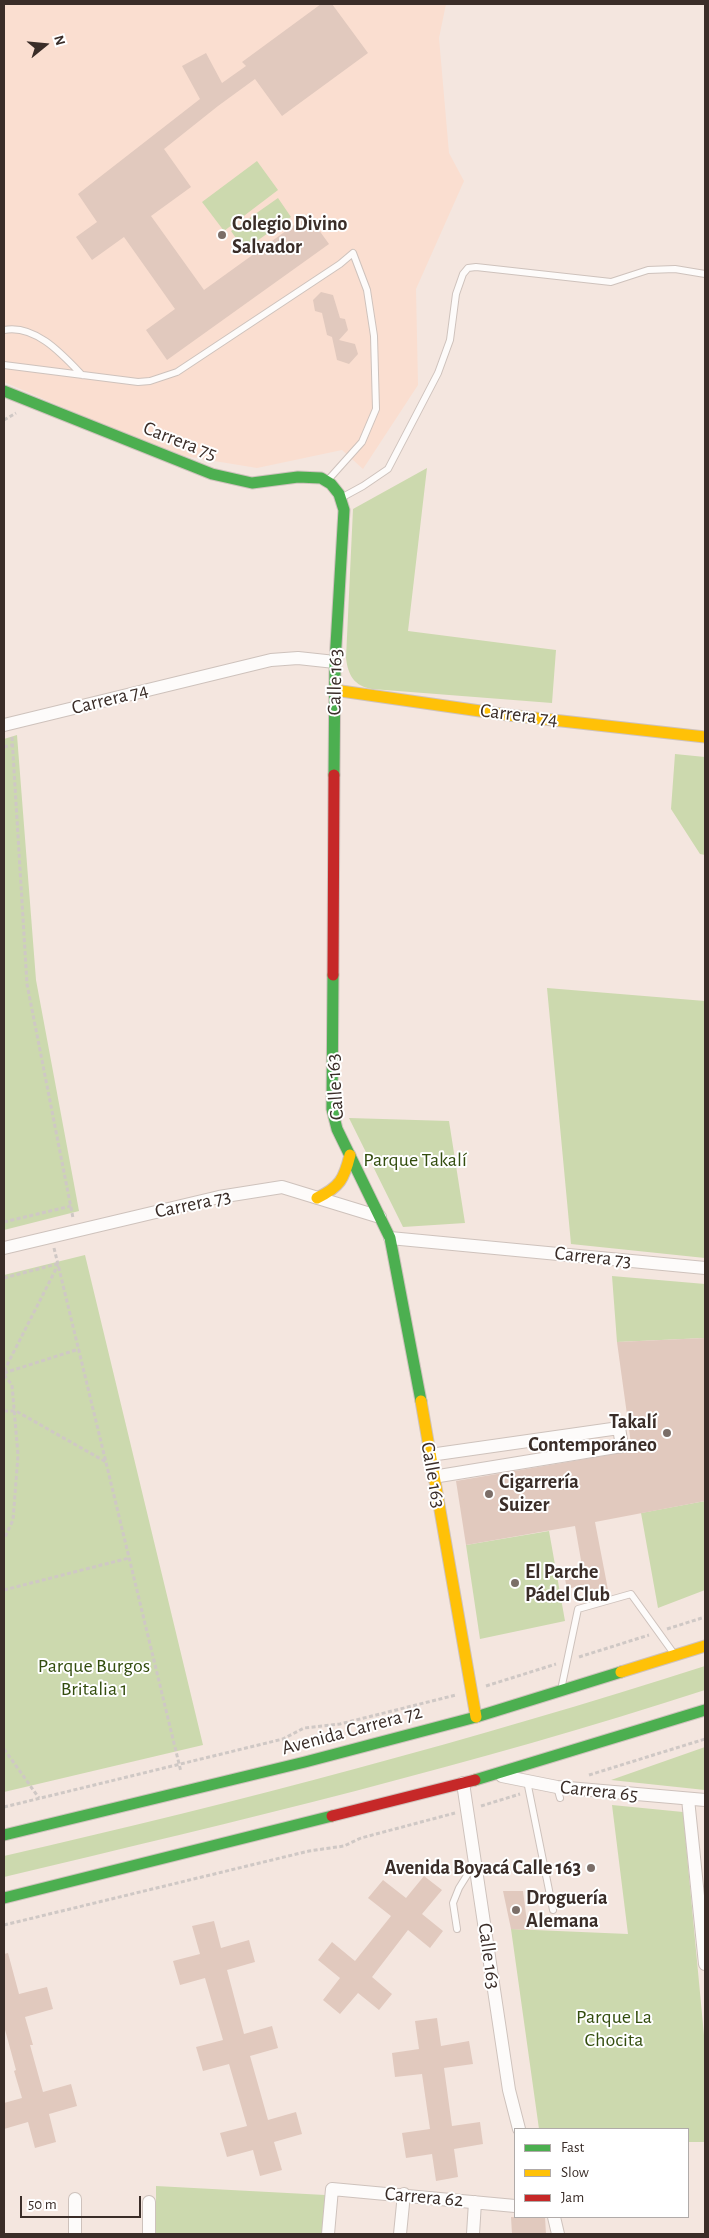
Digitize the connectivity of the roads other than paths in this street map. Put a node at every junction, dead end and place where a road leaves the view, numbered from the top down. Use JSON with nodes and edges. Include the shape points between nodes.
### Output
{"nodes":[{"id":1,"x":705,"y":274,"type":"edge"},
{"id":2,"x":4,"y":330,"type":"edge"},
{"id":3,"x":4,"y":365,"type":"edge"},
{"id":4,"x":82,"y":375,"type":"junction"},
{"id":5,"x":4,"y":391,"type":"edge"},
{"id":6,"x":327,"y":481,"type":"junction"},
{"id":7,"x":341,"y":498,"type":"junction"},
{"id":8,"x":335,"y":662,"type":"junction"},
{"id":9,"x":334,"y":690,"type":"junction"},
{"id":10,"x":7,"y":724,"type":"edge"},
{"id":11,"x":705,"y":737,"type":"edge"},
{"id":12,"x":350,"y":1155,"type":"junction"},
{"id":13,"x":317,"y":1198,"type":"junction"},
{"id":14,"x":380,"y":1217,"type":"junction"},
{"id":15,"x":390,"y":1238,"type":"junction"},
{"id":16,"x":4,"y":1248,"type":"edge"},
{"id":17,"x":705,"y":1268,"type":"edge"},
{"id":18,"x":480,"y":1448,"type":"junction"},
{"id":19,"x":430,"y":1455,"type":"junction"},
{"id":20,"x":484,"y":1469,"type":"junction"},
{"id":21,"x":433,"y":1477,"type":"junction"},
{"id":22,"x":705,"y":1646,"type":"edge"},
{"id":23,"x":676,"y":1656,"type":"junction"},
{"id":24,"x":560,"y":1692,"type":"junction"},
{"id":25,"x":705,"y":1710,"type":"edge"},
{"id":26,"x":476,"y":1717,"type":"junction"},
{"id":27,"x":494,"y":1774,"type":"junction"},
{"id":28,"x":463,"y":1783,"type":"junction"},
{"id":29,"x":528,"y":1787,"type":"junction"},
{"id":30,"x":688,"y":1799,"type":"junction"},
{"id":31,"x":705,"y":1800,"type":"edge"},
{"id":32,"x":4,"y":1835,"type":"edge"},
{"id":33,"x":476,"y":1863,"type":"junction"},
{"id":34,"x":4,"y":1898,"type":"edge"},
{"id":35,"x":553,"y":1910,"type":"dead end"},
{"id":36,"x":458,"y":1929,"type":"dead end"},
{"id":37,"x":705,"y":1964,"type":"edge"},
{"id":38,"x":519,"y":2128,"type":"edge"},
{"id":39,"x":404,"y":2194,"type":"junction"},
{"id":40,"x":75,"y":2199,"type":"dead end"},
{"id":41,"x":149,"y":2202,"type":"dead end"},
{"id":42,"x":475,"y":2202,"type":"junction"},
{"id":43,"x":514,"y":2206,"type":"edge"},
{"id":44,"x":554,"y":2218,"type":"edge"},
{"id":45,"x":75,"y":2234,"type":"edge"},
{"id":46,"x":149,"y":2234,"type":"edge"},
{"id":47,"x":328,"y":2234,"type":"edge"},
{"id":48,"x":400,"y":2234,"type":"edge"},
{"id":49,"x":473,"y":2234,"type":"edge"},
{"id":50,"x":558,"y":2234,"type":"edge"}],
"edges":[{"from":1,"to":7,"type":"lane","via":[[675,269],[648,270],[611,282],[468,268],[456,294],[450,340],[438,373],[388,469]]},
{"from":2,"to":4,"type":"lane","via":[[29,331],[66,358]]},
{"from":3,"to":4,"type":"lane"},
{"from":4,"to":6,"type":"lane","via":[[138,382],[177,372],[353,253],[367,290],[374,336],[376,409],[362,442]]},
{"from":5,"to":6,"type":"main road","name":"Carrera 75","via":[[212,474],[243,483],[316,476]]},
{"from":6,"to":7,"type":"main road"},
{"from":7,"to":8,"type":"main road","name":"Calle 163","via":[[344,510]]},
{"from":8,"to":9,"type":"main road","name":"Calle 163"},
{"from":8,"to":10,"type":"street","name":"Carrera 74","via":[[298,658],[272,660]]},
{"from":9,"to":11,"type":"main road","name":"Carrera 74"},
{"from":9,"to":12,"type":"main road","name":"Calle 163","via":[[331,1090],[337,1129]]},
{"from":12,"to":13,"type":"main road","via":[[341,1183]]},
{"from":12,"to":14,"type":"main road","name":"Calle 163"},
{"from":13,"to":14,"type":"street","name":"Carrera 73"},
{"from":13,"to":16,"type":"street","name":"Carrera 73","via":[[282,1187],[218,1198]]},
{"from":14,"to":15,"type":"main road","name":"Calle 163"},
{"from":15,"to":17,"type":"street","name":"Carrera 73"},
{"from":15,"to":19,"type":"main road","name":"Calle 163"},
{"from":18,"to":19,"type":"street"},
{"from":18,"to":20,"type":"street"},
{"from":18,"to":20,"type":"street","via":[[619,1428],[622,1446]]},
{"from":19,"to":21,"type":"main road","name":"Calle 163"},
{"from":20,"to":21,"type":"street"},
{"from":21,"to":26,"type":"main road","name":"Calle 163"},
{"from":22,"to":23,"type":"main road","name":"Avenida Carrera 72"},
{"from":23,"to":24,"type":"main road","name":"Avenida Carrera 72"},
{"from":23,"to":24,"type":"lane","via":[[631,1594],[578,1609]]},
{"from":24,"to":26,"type":"main road","name":"Avenida Carrera 72"},
{"from":25,"to":27,"type":"main road"},
{"from":26,"to":32,"type":"main road","name":"Avenida Carrera 72"},
{"from":27,"to":28,"type":"main road"},
{"from":27,"to":29,"type":"street","name":"Carrera 65"},
{"from":28,"to":33,"type":"street","name":"Calle 163"},
{"from":28,"to":34,"type":"main road"},
{"from":29,"to":30,"type":"street","name":"Carrera 65","via":[[558,1792]]},
{"from":29,"to":35,"type":"lane"},
{"from":30,"to":31,"type":"street","name":"Carrera 65"},
{"from":30,"to":37,"type":"street"},
{"from":33,"to":36,"type":"lane","via":[[453,1903]]},
{"from":33,"to":38,"type":"street","name":"Calle 163","via":[[509,2090]]},
{"from":39,"to":42,"type":"street","name":"Carrera 62"},
{"from":39,"to":47,"type":"street","name":"Carrera 62","via":[[331,2188]]},
{"from":39,"to":48,"type":"street"},
{"from":40,"to":45,"type":"street"},
{"from":41,"to":46,"type":"street"},
{"from":42,"to":43,"type":"street","name":"Carrera 62"},
{"from":42,"to":49,"type":"street"},
{"from":44,"to":50,"type":"street"}]}
